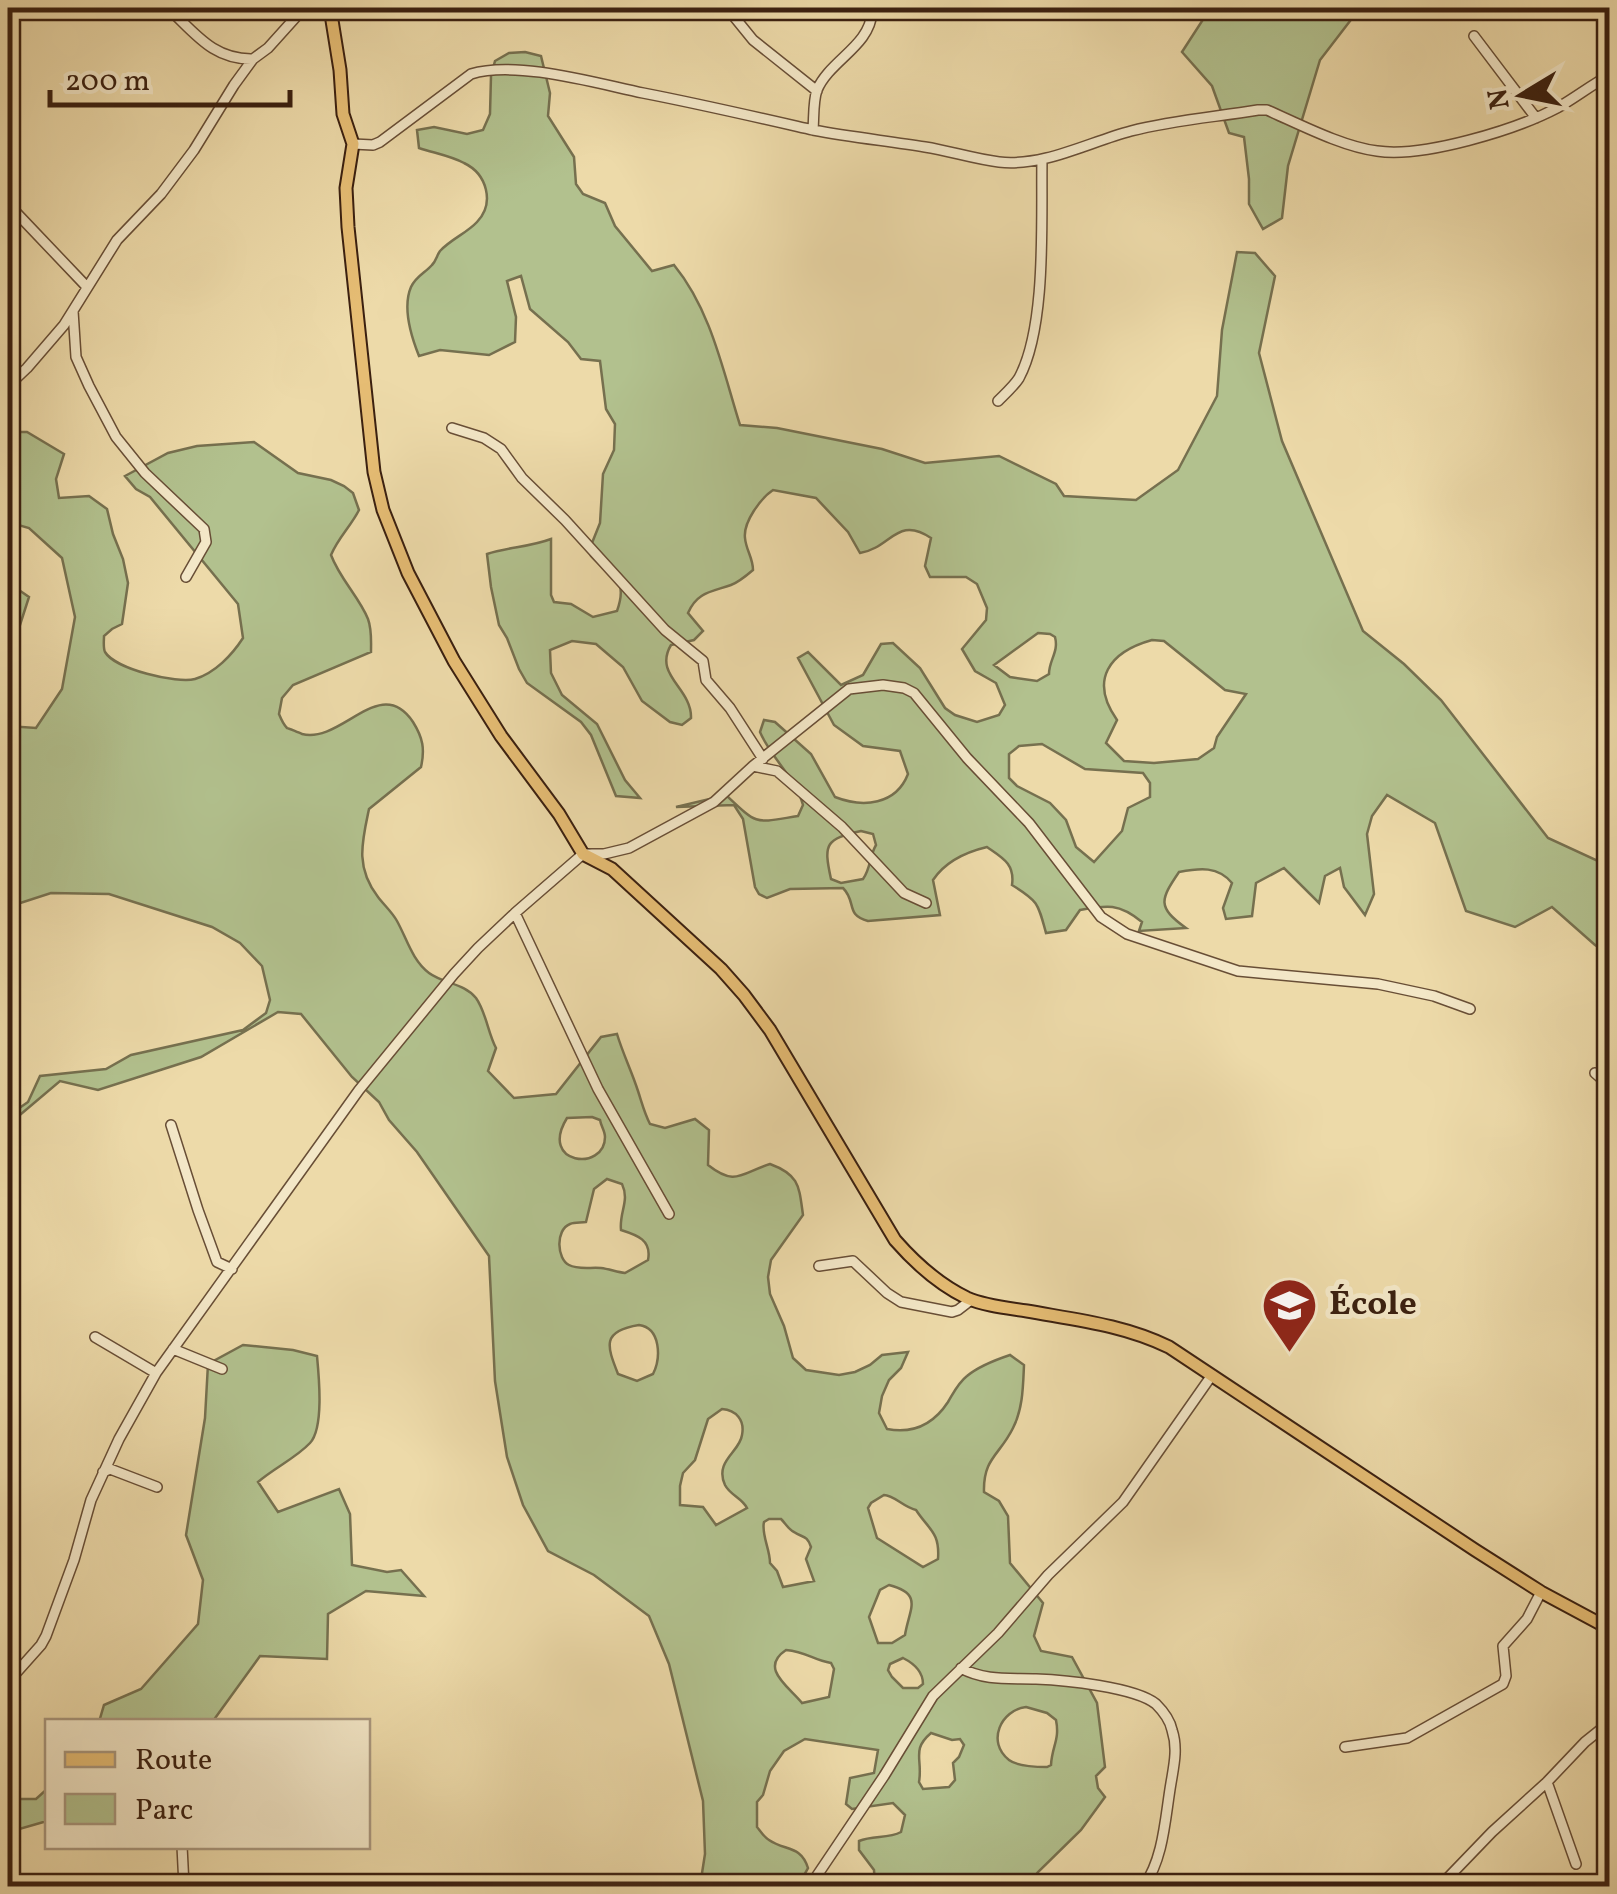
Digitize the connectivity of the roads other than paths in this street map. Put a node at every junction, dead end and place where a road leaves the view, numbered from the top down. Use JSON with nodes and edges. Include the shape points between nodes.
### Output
{"nodes":[{"id":1,"x":168,"y":8,"type":"edge"},
{"id":2,"x":304,"y":8,"type":"edge"},
{"id":3,"x":330,"y":8,"type":"edge"},
{"id":4,"x":726,"y":8,"type":"edge"},
{"id":5,"x":868,"y":8,"type":"edge"},
{"id":6,"x":1474,"y":36,"type":"dead end"},
{"id":7,"x":254,"y":59,"type":"junction"},
{"id":8,"x":1610,"y":75,"type":"edge"},
{"id":9,"x":817,"y":91,"type":"junction"},
{"id":10,"x":1536,"y":118,"type":"junction"},
{"id":11,"x":814,"y":130,"type":"junction"},
{"id":12,"x":353,"y":144,"type":"junction"},
{"id":13,"x":1042,"y":159,"type":"junction"},
{"id":14,"x":8,"y":204,"type":"edge"},
{"id":15,"x":88,"y":287,"type":"junction"},
{"id":16,"x":73,"y":309,"type":"junction"},
{"id":17,"x":8,"y":386,"type":"edge"},
{"id":18,"x":998,"y":402,"type":"dead end"},
{"id":19,"x":452,"y":428,"type":"dead end"},
{"id":20,"x":186,"y":577,"type":"dead end"},
{"id":21,"x":762,"y":759,"type":"junction"},
{"id":22,"x":753,"y":766,"type":"junction"},
{"id":23,"x":583,"y":854,"type":"junction"},
{"id":24,"x":926,"y":903,"type":"dead end"},
{"id":25,"x":515,"y":912,"type":"junction"},
{"id":26,"x":1470,"y":1010,"type":"dead end"},
{"id":27,"x":1596,"y":1073,"type":"dead end"},
{"id":28,"x":1610,"y":1086,"type":"edge"},
{"id":29,"x":172,"y":1124,"type":"dead end"},
{"id":30,"x":669,"y":1214,"type":"dead end"},
{"id":31,"x":819,"y":1266,"type":"dead end"},
{"id":32,"x":232,"y":1269,"type":"junction"},
{"id":33,"x":971,"y":1300,"type":"junction"},
{"id":34,"x":95,"y":1337,"type":"dead end"},
{"id":35,"x":173,"y":1349,"type":"junction"},
{"id":36,"x":222,"y":1369,"type":"dead end"},
{"id":37,"x":156,"y":1372,"type":"junction"},
{"id":38,"x":1212,"y":1375,"type":"junction"},
{"id":39,"x":102,"y":1472,"type":"junction"},
{"id":40,"x":156,"y":1487,"type":"dead end"},
{"id":41,"x":1541,"y":1592,"type":"junction"},
{"id":42,"x":1610,"y":1629,"type":"edge"},
{"id":43,"x":961,"y":1668,"type":"junction"},
{"id":44,"x":8,"y":1682,"type":"edge"},
{"id":45,"x":1610,"y":1722,"type":"edge"},
{"id":46,"x":1345,"y":1747,"type":"dead end"},
{"id":47,"x":1546,"y":1782,"type":"junction"},
{"id":48,"x":182,"y":1849,"type":"edge"},
{"id":49,"x":1576,"y":1864,"type":"dead end"},
{"id":50,"x":184,"y":1886,"type":"edge"},
{"id":51,"x":810,"y":1886,"type":"edge"},
{"id":52,"x":1144,"y":1886,"type":"edge"},
{"id":53,"x":1440,"y":1886,"type":"edge"}],
"edges":[{"from":1,"to":7,"type":"street","via":[[219,54]]},
{"from":2,"to":7,"type":"street"},
{"from":3,"to":12,"type":"main road"},
{"from":4,"to":9,"type":"street","via":[[753,40]]},
{"from":5,"to":9,"type":"street","via":[[868,31]]},
{"from":6,"to":10,"type":"street"},
{"from":7,"to":15,"type":"street","via":[[194,150],[117,240]]},
{"from":8,"to":10,"type":"street"},
{"from":9,"to":11,"type":"street"},
{"from":10,"to":13,"type":"street","via":[[1393,153],[1258,110],[1130,131]]},
{"from":11,"to":12,"type":"street","via":[[504,68],[471,74],[380,142]]},
{"from":11,"to":13,"type":"street","via":[[1001,162]]},
{"from":12,"to":23,"type":"main road","via":[[348,227],[383,510],[454,661]]},
{"from":13,"to":18,"type":"street","via":[[1038,302],[1018,379]]},
{"from":14,"to":15,"type":"street"},
{"from":15,"to":16,"type":"street"},
{"from":16,"to":17,"type":"street"},
{"from":16,"to":20,"type":"street","via":[[76,356],[116,437],[207,536]]},
{"from":19,"to":21,"type":"street","via":[[500,449],[665,630],[703,661],[706,680]]},
{"from":21,"to":22,"type":"street"},
{"from":21,"to":26,"type":"street","via":[[848,689],[904,688],[1029,822],[1101,917],[1127,934],[1238,972],[1378,984]]},
{"from":22,"to":23,"type":"street","via":[[714,802],[630,848]]},
{"from":22,"to":24,"type":"street","via":[[776,772],[842,826],[904,893]]},
{"from":23,"to":25,"type":"street"},
{"from":23,"to":33,"type":"main road","via":[[612,869],[733,982],[770,1030],[895,1240],[930,1276]]},
{"from":25,"to":30,"type":"street","via":[[592,1076]]},
{"from":25,"to":32,"type":"street","via":[[358,1090]]},
{"from":27,"to":28,"type":"street"},
{"from":29,"to":32,"type":"street","via":[[216,1262]]},
{"from":31,"to":33,"type":"street","via":[[853,1261],[894,1299],[944,1312]]},
{"from":32,"to":35,"type":"street"},
{"from":33,"to":38,"type":"main road","via":[[1125,1328]]},
{"from":34,"to":37,"type":"street"},
{"from":35,"to":36,"type":"street"},
{"from":35,"to":37,"type":"street"},
{"from":37,"to":39,"type":"street"},
{"from":38,"to":41,"type":"main road"},
{"from":38,"to":43,"type":"street","via":[[1123,1502]]},
{"from":39,"to":40,"type":"street","via":[[110,1469]]},
{"from":39,"to":44,"type":"street","via":[[46,1636]]},
{"from":41,"to":42,"type":"main road"},
{"from":41,"to":46,"type":"street","via":[[1503,1646],[1503,1684],[1407,1738]]},
{"from":43,"to":51,"type":"street","via":[[928,1702]]},
{"from":43,"to":52,"type":"street","via":[[978,1676],[1118,1690],[1147,1699],[1167,1716],[1176,1753],[1159,1853]]},
{"from":45,"to":47,"type":"street"},
{"from":47,"to":49,"type":"street"},
{"from":47,"to":53,"type":"street"},
{"from":48,"to":50,"type":"street"}]}
